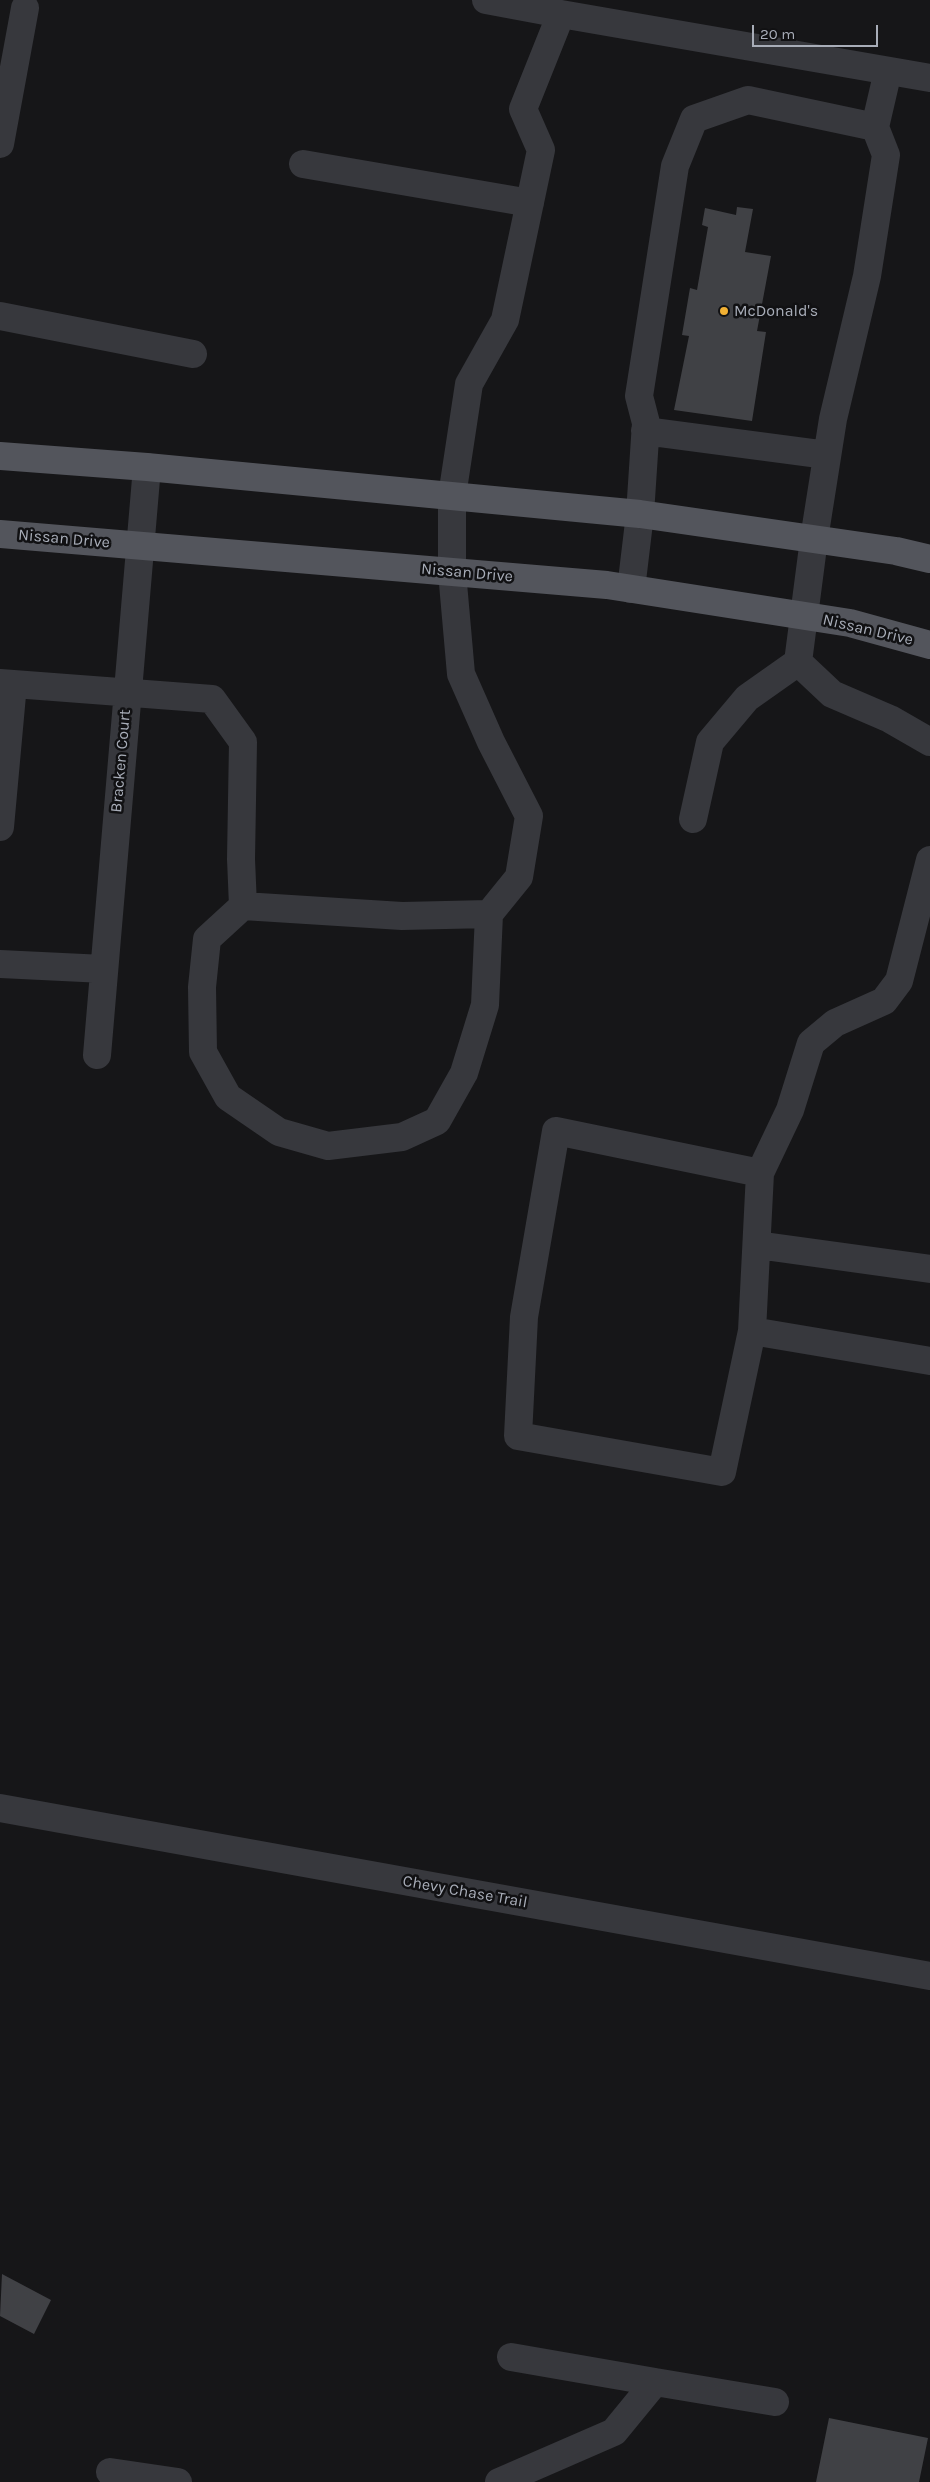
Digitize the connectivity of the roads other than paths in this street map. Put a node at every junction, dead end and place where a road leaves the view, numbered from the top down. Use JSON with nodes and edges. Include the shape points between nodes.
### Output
{"nodes":[{"id":1,"x":486,"y":0,"type":"edge"},
{"id":2,"x":25,"y":8,"type":"dead end"},
{"id":3,"x":562,"y":14,"type":"junction"},
{"id":4,"x":888,"y":71,"type":"junction"},
{"id":5,"x":930,"y":78,"type":"edge"},
{"id":6,"x":876,"y":127,"type":"junction"},
{"id":7,"x":0,"y":144,"type":"edge"},
{"id":8,"x":303,"y":164,"type":"dead end"},
{"id":9,"x":530,"y":203,"type":"junction"},
{"id":10,"x":0,"y":316,"type":"edge"},
{"id":11,"x":193,"y":354,"type":"dead end"},
{"id":12,"x":645,"y":431,"type":"junction"},
{"id":13,"x":827,"y":455,"type":"junction"},
{"id":14,"x":0,"y":456,"type":"edge"},
{"id":15,"x":147,"y":467,"type":"junction"},
{"id":16,"x":452,"y":496,"type":"junction"},
{"id":17,"x":640,"y":514,"type":"junction"},
{"id":18,"x":0,"y":534,"type":"edge"},
{"id":19,"x":814,"y":539,"type":"junction"},
{"id":20,"x":139,"y":546,"type":"junction"},
{"id":21,"x":930,"y":559,"type":"edge"},
{"id":22,"x":452,"y":572,"type":"junction"},
{"id":23,"x":631,"y":589,"type":"junction"},
{"id":24,"x":804,"y":615,"type":"junction"},
{"id":25,"x":930,"y":645,"type":"edge"},
{"id":26,"x":798,"y":662,"type":"junction"},
{"id":27,"x":6,"y":683,"type":"edge"},
{"id":28,"x":127,"y":694,"type":"junction"},
{"id":29,"x":930,"y":742,"type":"edge"},
{"id":30,"x":693,"y":819,"type":"dead end"},
{"id":31,"x":0,"y":827,"type":"edge"},
{"id":32,"x":930,"y":860,"type":"edge"},
{"id":33,"x":243,"y":906,"type":"junction"},
{"id":34,"x":489,"y":914,"type":"junction"},
{"id":35,"x":0,"y":964,"type":"edge"},
{"id":36,"x":104,"y":970,"type":"junction"},
{"id":37,"x":97,"y":1055,"type":"dead end"},
{"id":38,"x":760,"y":1173,"type":"junction"},
{"id":39,"x":757,"y":1245,"type":"junction"},
{"id":40,"x":930,"y":1269,"type":"edge"},
{"id":41,"x":752,"y":1330,"type":"junction"},
{"id":42,"x":930,"y":1361,"type":"edge"},
{"id":43,"x":0,"y":1808,"type":"edge"},
{"id":44,"x":930,"y":1976,"type":"edge"},
{"id":45,"x":511,"y":2357,"type":"dead end"},
{"id":46,"x":655,"y":2382,"type":"junction"},
{"id":47,"x":774,"y":2402,"type":"dead end"},
{"id":48,"x":110,"y":2472,"type":"dead end"},
{"id":49,"x":178,"y":2482,"type":"edge"},
{"id":50,"x":499,"y":2482,"type":"edge"}],
"edges":[{"from":1,"to":3,"type":"street"},
{"from":2,"to":7,"type":"street"},
{"from":3,"to":4,"type":"street"},
{"from":3,"to":9,"type":"street","via":[[523,109],[542,150]]},
{"from":4,"to":5,"type":"street"},
{"from":4,"to":6,"type":"street"},
{"from":6,"to":12,"type":"street","via":[[748,100],[694,119],[675,166],[639,396],[646,422]]},
{"from":6,"to":13,"type":"street","via":[[886,156],[867,276]]},
{"from":8,"to":9,"type":"street"},
{"from":9,"to":16,"type":"street","via":[[505,320],[469,384]]},
{"from":10,"to":11,"type":"street"},
{"from":12,"to":13,"type":"street"},
{"from":12,"to":17,"type":"street"},
{"from":13,"to":19,"type":"street"},
{"from":14,"to":15,"type":"main road"},
{"from":15,"to":16,"type":"main road"},
{"from":15,"to":20,"type":"street","name":"Bracken Court"},
{"from":16,"to":17,"type":"main road"},
{"from":16,"to":22,"type":"street"},
{"from":17,"to":19,"type":"main road"},
{"from":17,"to":23,"type":"street"},
{"from":18,"to":20,"type":"main road","name":"Nissan Drive"},
{"from":19,"to":21,"type":"main road"},
{"from":19,"to":24,"type":"street"},
{"from":20,"to":22,"type":"main road","name":"Nissan Drive"},
{"from":20,"to":28,"type":"street","name":"Bracken Court"},
{"from":22,"to":23,"type":"main road","name":"Nissan Drive"},
{"from":22,"to":34,"type":"street","via":[[461,674],[528,816],[519,877]]},
{"from":23,"to":24,"type":"main road","name":"Nissan Drive"},
{"from":24,"to":25,"type":"main road","name":"Nissan Drive","via":[[850,623]]},
{"from":24,"to":26,"type":"street"},
{"from":26,"to":29,"type":"street","via":[[832,694]]},
{"from":26,"to":30,"type":"street","via":[[747,698],[710,742]]},
{"from":27,"to":28,"type":"street"},
{"from":27,"to":31,"type":"street"},
{"from":28,"to":33,"type":"street","via":[[212,699],[243,742]]},
{"from":28,"to":36,"type":"street","name":"Bracken Court"},
{"from":32,"to":38,"type":"street","via":[[899,981],[884,1001],[835,1024],[811,1043],[790,1110]]},
{"from":33,"to":34,"type":"street","via":[[402,916]]},
{"from":33,"to":34,"type":"street","via":[[207,939],[202,987],[203,1052],[228,1097],[279,1132],[328,1146],[402,1137],[437,1121],[464,1073],[485,1005]]},
{"from":35,"to":36,"type":"street"},
{"from":36,"to":37,"type":"street","name":"Bracken Court"},
{"from":38,"to":39,"type":"street"},
{"from":38,"to":41,"type":"street","via":[[556,1131],[524,1317],[518,1436],[722,1472]]},
{"from":39,"to":40,"type":"street"},
{"from":39,"to":41,"type":"street"},
{"from":41,"to":42,"type":"street"},
{"from":43,"to":44,"type":"street","name":"Chevy Chase Trail"},
{"from":45,"to":46,"type":"street"},
{"from":46,"to":47,"type":"street"},
{"from":46,"to":50,"type":"street","via":[[614,2432]]},
{"from":48,"to":49,"type":"street"}]}
